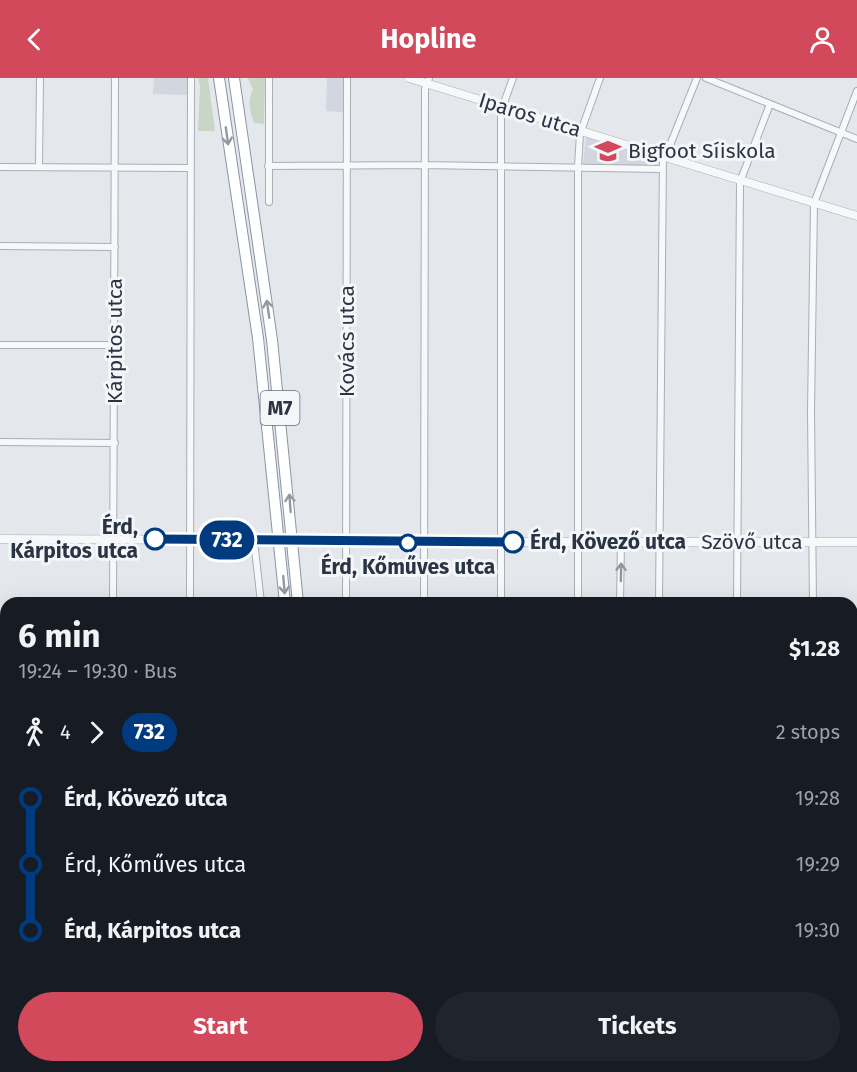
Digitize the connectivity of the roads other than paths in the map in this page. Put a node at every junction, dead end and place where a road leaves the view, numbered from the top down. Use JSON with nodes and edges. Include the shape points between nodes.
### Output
{"nodes":[{"id":1,"x":40,"y":78,"type":"edge"},
{"id":2,"x":115,"y":78,"type":"edge"},
{"id":3,"x":191,"y":78,"type":"edge"},
{"id":4,"x":219,"y":78,"type":"edge"},
{"id":5,"x":234,"y":78,"type":"edge"},
{"id":6,"x":269,"y":78,"type":"edge"},
{"id":7,"x":347,"y":78,"type":"edge"},
{"id":8,"x":409,"y":78,"type":"edge"},
{"id":9,"x":513,"y":78,"type":"edge"},
{"id":10,"x":600,"y":78,"type":"edge"},
{"id":11,"x":697,"y":78,"type":"edge"},
{"id":12,"x":706,"y":78,"type":"edge"},
{"id":13,"x":428,"y":81,"type":"edge"},
{"id":14,"x":857,"y":91,"type":"edge"},
{"id":15,"x":770,"y":104,"type":"junction"},
{"id":16,"x":501,"y":106,"type":"junction"},
{"id":17,"x":581,"y":130,"type":"junction"},
{"id":18,"x":840,"y":133,"type":"junction"},
{"id":19,"x":857,"y":140,"type":"edge"},
{"id":20,"x":664,"y":155,"type":"junction"},
{"id":21,"x":424,"y":165,"type":"junction"},
{"id":22,"x":268,"y":166,"type":"junction"},
{"id":23,"x":346,"y":166,"type":"junction"},
{"id":24,"x":578,"y":166,"type":"junction"},
{"id":25,"x":0,"y":167,"type":"edge"},
{"id":26,"x":39,"y":167,"type":"junction"},
{"id":27,"x":115,"y":167,"type":"junction"},
{"id":28,"x":501,"y":167,"type":"junction"},
{"id":29,"x":191,"y":168,"type":"junction"},
{"id":30,"x":662,"y":169,"type":"junction"},
{"id":31,"x":740,"y":178,"type":"junction"},
{"id":32,"x":268,"y":202,"type":"dead end"},
{"id":33,"x":814,"y":203,"type":"junction"},
{"id":34,"x":857,"y":216,"type":"edge"},
{"id":35,"x":0,"y":246,"type":"edge"},
{"id":36,"x":115,"y":247,"type":"junction"},
{"id":37,"x":0,"y":345,"type":"edge"},
{"id":38,"x":114,"y":345,"type":"junction"},
{"id":39,"x":0,"y":442,"type":"edge"},
{"id":40,"x":114,"y":443,"type":"junction"},
{"id":41,"x":0,"y":539,"type":"edge"},
{"id":42,"x":114,"y":539,"type":"junction"},
{"id":43,"x":190,"y":540,"type":"junction"},
{"id":44,"x":254,"y":540,"type":"junction"},
{"id":45,"x":578,"y":540,"type":"junction"},
{"id":46,"x":501,"y":542,"type":"junction"},
{"id":47,"x":621,"y":542,"type":"junction"},
{"id":48,"x":660,"y":542,"type":"junction"},
{"id":49,"x":737,"y":542,"type":"junction"},
{"id":50,"x":813,"y":542,"type":"junction"},
{"id":51,"x":857,"y":542,"type":"edge"},
{"id":52,"x":346,"y":543,"type":"junction"},
{"id":53,"x":424,"y":543,"type":"junction"},
{"id":54,"x":113,"y":597,"type":"edge"},
{"id":55,"x":190,"y":597,"type":"edge"},
{"id":56,"x":260,"y":597,"type":"edge"},
{"id":57,"x":284,"y":597,"type":"edge"},
{"id":58,"x":297,"y":597,"type":"edge"},
{"id":59,"x":346,"y":597,"type":"edge"},
{"id":60,"x":424,"y":597,"type":"edge"},
{"id":61,"x":501,"y":597,"type":"edge"},
{"id":62,"x":578,"y":597,"type":"edge"},
{"id":63,"x":620,"y":597,"type":"edge"},
{"id":64,"x":659,"y":597,"type":"edge"},
{"id":65,"x":737,"y":597,"type":"edge"},
{"id":66,"x":813,"y":597,"type":"edge"}],
"edges":[{"from":1,"to":26,"type":"street"},
{"from":2,"to":27,"type":"street","name":"Kárpitos utca"},
{"from":3,"to":29,"type":"street"},
{"from":4,"to":57,"type":"highway","number":"M7","one_way":true,"via":[[259,350]]},
{"from":58,"to":5,"type":"highway","number":"M7","one_way":true,"via":[[274,351]]},
{"from":6,"to":22,"type":"street"},
{"from":7,"to":23,"type":"street","name":"Kovács utca"},
{"from":8,"to":13,"type":"street","name":"Iparos utca"},
{"from":9,"to":16,"type":"street"},
{"from":10,"to":17,"type":"street"},
{"from":11,"to":20,"type":"street"},
{"from":12,"to":15,"type":"street"},
{"from":13,"to":16,"type":"street","name":"Iparos utca"},
{"from":13,"to":21,"type":"street"},
{"from":14,"to":18,"type":"street"},
{"from":15,"to":18,"type":"street"},
{"from":15,"to":31,"type":"street"},
{"from":16,"to":17,"type":"street","name":"Iparos utca"},
{"from":16,"to":28,"type":"street"},
{"from":17,"to":20,"type":"street","name":"Iparos utca"},
{"from":17,"to":24,"type":"street"},
{"from":18,"to":19,"type":"street"},
{"from":18,"to":33,"type":"street"},
{"from":20,"to":30,"type":"street"},
{"from":20,"to":31,"type":"street","name":"Iparos utca"},
{"from":21,"to":23,"type":"street"},
{"from":21,"to":28,"type":"street"},
{"from":21,"to":53,"type":"street"},
{"from":22,"to":23,"type":"street"},
{"from":22,"to":32,"type":"street"},
{"from":23,"to":52,"type":"street","name":"Kovács utca"},
{"from":24,"to":28,"type":"street"},
{"from":24,"to":30,"type":"street"},
{"from":24,"to":45,"type":"street"},
{"from":25,"to":26,"type":"street"},
{"from":26,"to":27,"type":"street"},
{"from":27,"to":29,"type":"street"},
{"from":27,"to":36,"type":"street","name":"Kárpitos utca"},
{"from":28,"to":46,"type":"street"},
{"from":29,"to":43,"type":"street"},
{"from":30,"to":48,"type":"street"},
{"from":31,"to":33,"type":"street","name":"Iparos utca"},
{"from":31,"to":49,"type":"street"},
{"from":33,"to":34,"type":"street","name":"Iparos utca"},
{"from":33,"to":50,"type":"street"},
{"from":35,"to":36,"type":"street"},
{"from":36,"to":38,"type":"street","name":"Kárpitos utca"},
{"from":37,"to":38,"type":"street"},
{"from":38,"to":40,"type":"street","name":"Kárpitos utca"},
{"from":39,"to":40,"type":"street"},
{"from":40,"to":42,"type":"street","name":"Kárpitos utca"},
{"from":41,"to":42,"type":"street","name":"Szövő utca"},
{"from":42,"to":43,"type":"street","name":"Szövő utca"},
{"from":42,"to":54,"type":"street","name":"Kárpitos utca"},
{"from":43,"to":44,"type":"street","name":"Szövő utca"},
{"from":43,"to":55,"type":"street"},
{"from":44,"to":52,"type":"street","name":"Szövő utca","bridge":true},
{"from":44,"to":56,"type":"street"},
{"from":45,"to":46,"type":"street","name":"Szövő utca"},
{"from":45,"to":47,"type":"street","name":"Szövő utca"},
{"from":45,"to":62,"type":"street"},
{"from":46,"to":53,"type":"street","name":"Szövő utca"},
{"from":46,"to":61,"type":"street"},
{"from":47,"to":48,"type":"street","name":"Szövő utca"},
{"from":63,"to":47,"type":"street","one_way":true},
{"from":48,"to":49,"type":"street","name":"Szövő utca"},
{"from":48,"to":64,"type":"street"},
{"from":49,"to":50,"type":"street","name":"Szövő utca"},
{"from":49,"to":65,"type":"street"},
{"from":50,"to":51,"type":"street","name":"Szövő utca"},
{"from":50,"to":66,"type":"street"},
{"from":52,"to":53,"type":"street","name":"Szövő utca"},
{"from":52,"to":59,"type":"street","name":"Kovács utca"},
{"from":53,"to":60,"type":"street"}]}
